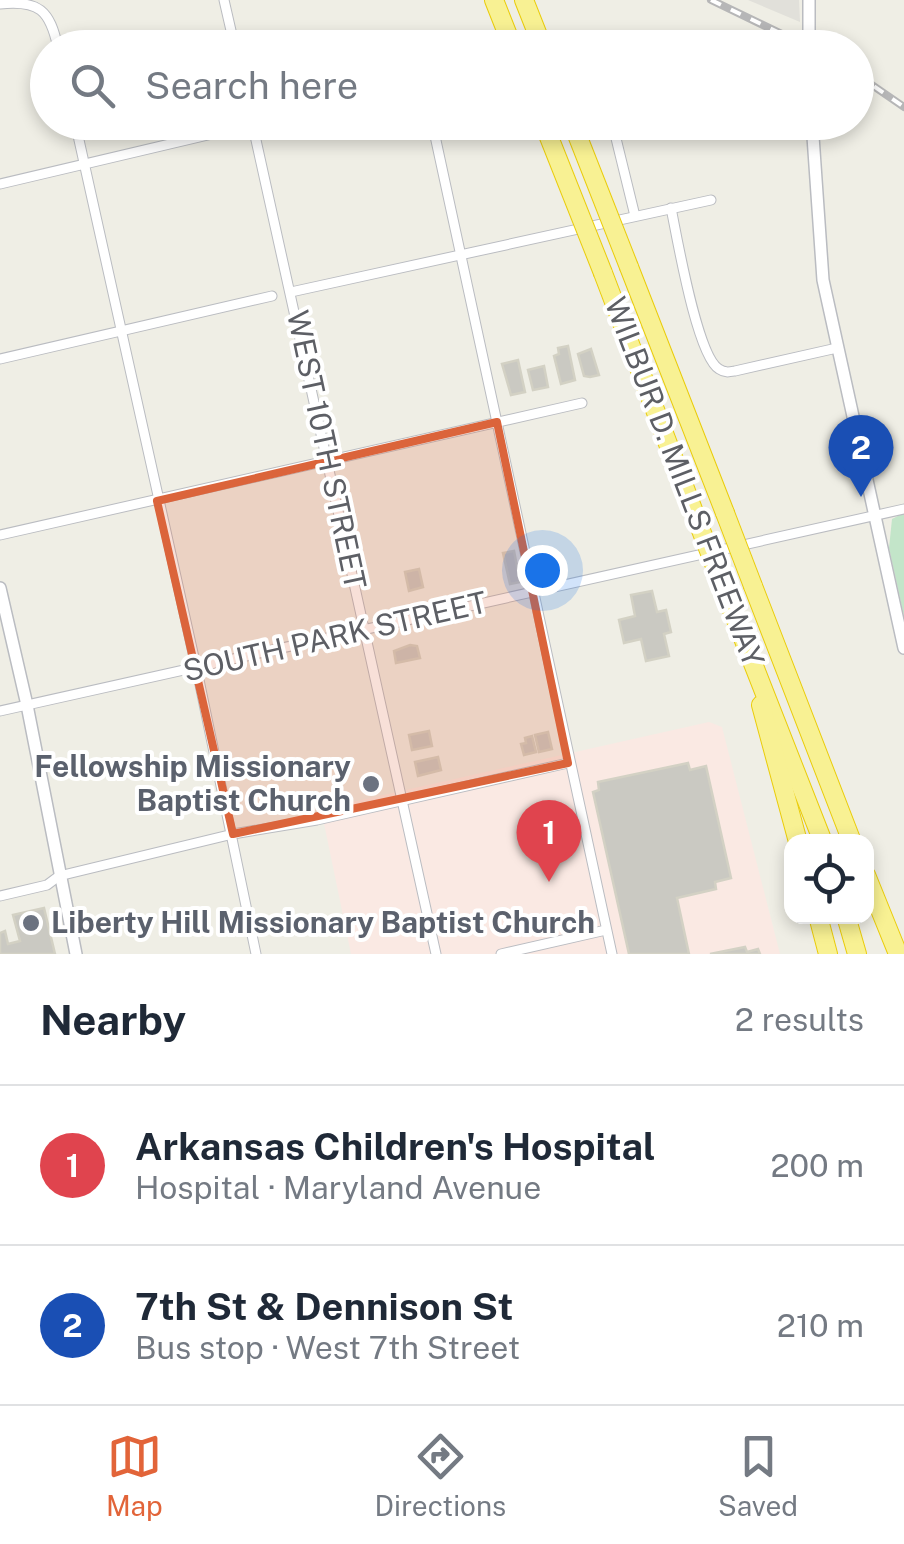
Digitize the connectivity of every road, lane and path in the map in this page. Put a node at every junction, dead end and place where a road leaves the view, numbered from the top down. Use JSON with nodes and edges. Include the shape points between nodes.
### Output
{"nodes":[{"id":1,"x":224,"y":0,"type":"edge"},
{"id":2,"x":494,"y":0,"type":"edge"},
{"id":3,"x":524,"y":0,"type":"edge"},
{"id":4,"x":809,"y":0,"type":"edge"},
{"id":5,"x":0,"y":4,"type":"edge"},
{"id":6,"x":52,"y":30,"type":"edge"},
{"id":7,"x":231,"y":30,"type":"edge"},
{"id":8,"x":506,"y":30,"type":"edge"},
{"id":9,"x":535,"y":30,"type":"edge"},
{"id":10,"x":809,"y":30,"type":"edge"},
{"id":11,"x":78,"y":140,"type":"edge"},
{"id":12,"x":186,"y":140,"type":"edge"},
{"id":13,"x":260,"y":140,"type":"edge"},
{"id":14,"x":436,"y":140,"type":"edge"},
{"id":15,"x":550,"y":140,"type":"edge"},
{"id":16,"x":579,"y":140,"type":"edge"},
{"id":17,"x":616,"y":140,"type":"edge"},
{"id":18,"x":813,"y":140,"type":"edge"},
{"id":19,"x":84,"y":165,"type":"junction"},
{"id":20,"x":0,"y":184,"type":"edge"},
{"id":21,"x":711,"y":200,"type":"dead end"},
{"id":22,"x":671,"y":208,"type":"junction"},
{"id":23,"x":635,"y":216,"type":"junction"},
{"id":24,"x":461,"y":252,"type":"junction"},
{"id":25,"x":291,"y":292,"type":"junction"},
{"id":26,"x":272,"y":296,"type":"dead end"},
{"id":27,"x":123,"y":332,"type":"junction"},
{"id":28,"x":836,"y":348,"type":"junction"},
{"id":29,"x":0,"y":359,"type":"edge"},
{"id":30,"x":582,"y":404,"type":"dead end"},
{"id":31,"x":497,"y":422,"type":"junction"},
{"id":32,"x":328,"y":462,"type":"junction"},
{"id":33,"x":157,"y":501,"type":"junction"},
{"id":34,"x":904,"y":508,"type":"edge"},
{"id":35,"x":874,"y":516,"type":"junction"},
{"id":36,"x":0,"y":535,"type":"edge"},
{"id":37,"x":0,"y":588,"type":"edge"},
{"id":38,"x":534,"y":592,"type":"junction"},
{"id":39,"x":365,"y":630,"type":"junction"},
{"id":40,"x":748,"y":646,"type":"junction"},
{"id":41,"x":904,"y":648,"type":"edge"},
{"id":42,"x":197,"y":668,"type":"junction"},
{"id":43,"x":27,"y":704,"type":"junction"},
{"id":44,"x":0,"y":711,"type":"edge"},
{"id":45,"x":568,"y":763,"type":"junction"},
{"id":46,"x":402,"y":800,"type":"junction"},
{"id":47,"x":233,"y":834,"type":"junction"},
{"id":48,"x":796,"y":834,"type":"edge"},
{"id":49,"x":820,"y":834,"type":"edge"},
{"id":50,"x":849,"y":834,"type":"edge"},
{"id":51,"x":59,"y":876,"type":"junction"},
{"id":52,"x":874,"y":895,"type":"edge"},
{"id":53,"x":0,"y":896,"type":"edge"},
{"id":54,"x":874,"y":914,"type":"edge"},
{"id":55,"x":820,"y":924,"type":"edge"},
{"id":56,"x":848,"y":924,"type":"edge"},
{"id":57,"x":606,"y":930,"type":"junction"},
{"id":58,"x":76,"y":954,"type":"edge"},
{"id":59,"x":256,"y":954,"type":"edge"},
{"id":60,"x":436,"y":954,"type":"edge"},
{"id":61,"x":501,"y":954,"type":"edge"},
{"id":62,"x":612,"y":954,"type":"edge"},
{"id":63,"x":828,"y":954,"type":"edge"},
{"id":64,"x":856,"y":954,"type":"edge"},
{"id":65,"x":886,"y":954,"type":"edge"},
{"id":66,"x":898,"y":954,"type":"edge"}],
"edges":[{"from":1,"to":7,"type":"street"},
{"from":2,"to":8,"type":"highway"},
{"from":3,"to":9,"type":"highway"},
{"from":4,"to":10,"type":"street"},
{"from":5,"to":6,"type":"street","via":[[36,3]]},
{"from":11,"to":19,"type":"street"},
{"from":12,"to":19,"type":"street"},
{"from":13,"to":25,"type":"street","name":"WEST 10TH STREET"},
{"from":14,"to":24,"type":"street"},
{"from":15,"to":40,"type":"highway","name":"WILBUR D. MILLS FREEWAY","bridge":true},
{"from":16,"to":50,"type":"highway","name":"WILBUR D. MILLS FREEWAY","bridge":true},
{"from":17,"to":23,"type":"street"},
{"from":18,"to":28,"type":"street","via":[[818,247]]},
{"from":19,"to":20,"type":"street"},
{"from":19,"to":27,"type":"street"},
{"from":21,"to":22,"type":"street"},
{"from":22,"to":23,"type":"street"},
{"from":22,"to":28,"type":"street","via":[[701,335],[720,370]]},
{"from":23,"to":24,"type":"street"},
{"from":24,"to":25,"type":"street"},
{"from":24,"to":31,"type":"street"},
{"from":25,"to":32,"type":"street","name":"WEST 10TH STREET"},
{"from":26,"to":27,"type":"street"},
{"from":27,"to":29,"type":"street"},
{"from":27,"to":33,"type":"street"},
{"from":28,"to":35,"type":"street"},
{"from":30,"to":31,"type":"street"},
{"from":31,"to":32,"type":"street"},
{"from":31,"to":38,"type":"street"},
{"from":32,"to":33,"type":"street"},
{"from":32,"to":39,"type":"street","name":"WEST 10TH STREET"},
{"from":33,"to":36,"type":"street"},
{"from":33,"to":42,"type":"street"},
{"from":34,"to":35,"type":"street","name":"SOUTH PARK STREET"},
{"from":35,"to":38,"type":"street","name":"SOUTH PARK STREET"},
{"from":35,"to":41,"type":"street"},
{"from":37,"to":43,"type":"street"},
{"from":38,"to":39,"type":"street","name":"SOUTH PARK STREET"},
{"from":38,"to":45,"type":"street"},
{"from":39,"to":42,"type":"street","name":"SOUTH PARK STREET"},
{"from":39,"to":46,"type":"street","name":"WEST 10TH STREET"},
{"from":40,"to":48,"type":"highway"},
{"from":40,"to":49,"type":"highway","name":"WILBUR D. MILLS FREEWAY"},
{"from":42,"to":43,"type":"street","name":"SOUTH PARK STREET"},
{"from":42,"to":47,"type":"street"},
{"from":43,"to":44,"type":"street","name":"SOUTH PARK STREET"},
{"from":43,"to":51,"type":"street"},
{"from":45,"to":46,"type":"street"},
{"from":45,"to":57,"type":"street"},
{"from":46,"to":47,"type":"street"},
{"from":46,"to":60,"type":"street","name":"WEST 10TH STREET"},
{"from":47,"to":51,"type":"street"},
{"from":47,"to":59,"type":"street"},
{"from":51,"to":53,"type":"street"},
{"from":51,"to":58,"type":"street"},
{"from":52,"to":66,"type":"highway"},
{"from":54,"to":65,"type":"highway"},
{"from":55,"to":63,"type":"highway"},
{"from":56,"to":64,"type":"highway"},
{"from":57,"to":61,"type":"street"},
{"from":57,"to":62,"type":"street"}]}
